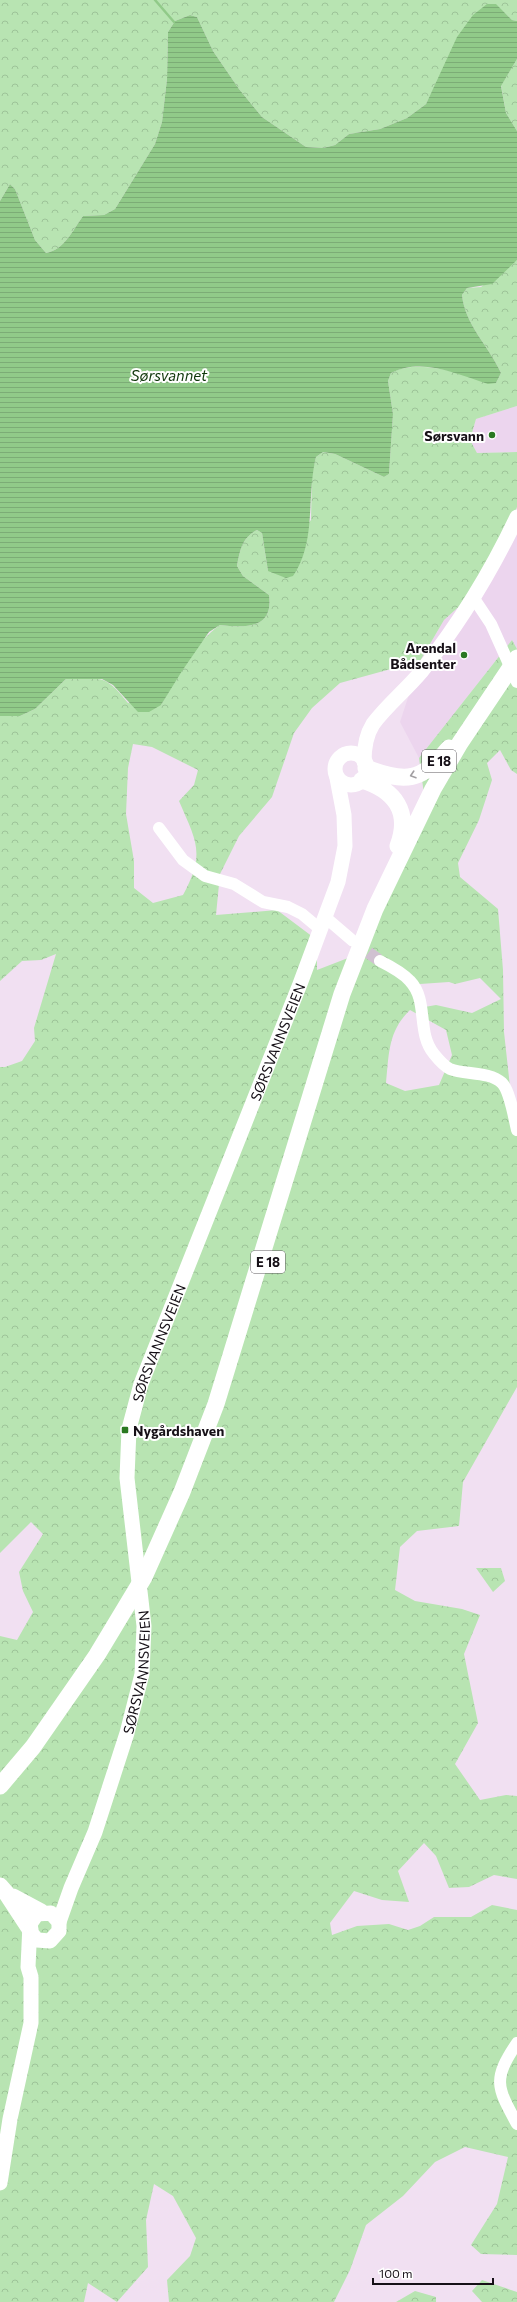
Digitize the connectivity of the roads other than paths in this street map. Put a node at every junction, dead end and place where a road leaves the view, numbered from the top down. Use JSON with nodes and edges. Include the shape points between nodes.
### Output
{"nodes":[{"id":1,"x":517,"y":517,"type":"edge"},
{"id":2,"x":474,"y":597,"type":"junction"},
{"id":3,"x":517,"y":658,"type":"edge"},
{"id":4,"x":517,"y":671,"type":"edge"},
{"id":5,"x":517,"y":682,"type":"edge"},
{"id":6,"x":491,"y":701,"type":"junction"},
{"id":7,"x":373,"y":725,"type":"junction"},
{"id":8,"x":346,"y":754,"type":"junction"},
{"id":9,"x":363,"y":773,"type":"junction"},
{"id":10,"x":337,"y":778,"type":"junction"},
{"id":11,"x":344,"y":815,"type":"junction"},
{"id":12,"x":159,"y":828,"type":"dead end"},
{"id":13,"x":375,"y":909,"type":"junction"},
{"id":14,"x":323,"y":923,"type":"junction"},
{"id":15,"x":353,"y":941,"type":"tunnel mouth"},
{"id":16,"x":380,"y":961,"type":"tunnel mouth"},
{"id":17,"x":517,"y":1130,"type":"edge"},
{"id":18,"x":3,"y":1792,"type":"edge"},
{"id":19,"x":71,"y":1888,"type":"junction"},
{"id":20,"x":4,"y":1890,"type":"edge"},
{"id":21,"x":44,"y":1912,"type":"junction"},
{"id":22,"x":59,"y":1922,"type":"junction"},
{"id":23,"x":31,"y":1931,"type":"junction"},
{"id":24,"x":50,"y":1941,"type":"junction"},
{"id":25,"x":31,"y":1977,"type":"junction"},
{"id":26,"x":517,"y":2043,"type":"edge"},
{"id":27,"x":517,"y":2124,"type":"edge"},
{"id":28,"x":0,"y":2183,"type":"edge"}],
"edges":[{"from":1,"to":2,"type":"main road","name":"SØRSVANNSVEIEN","via":[[501,551]]},
{"from":2,"to":5,"type":"street","via":[[491,624]]},
{"from":2,"to":7,"type":"main road","name":"SØRSVANNSVEIEN","via":[[421,672]]},
{"from":3,"to":6,"type":"highway","number":"E 18"},
{"from":4,"to":6,"type":"highway","number":"E 18"},
{"from":6,"to":9,"type":"highway","number":"E 18","one_way":true,"via":[[438,761],[416,775],[396,778]]},
{"from":6,"to":13,"type":"highway","number":"E 18","via":[[433,789]]},
{"from":6,"to":18,"type":"highway","number":"E 18","via":[[438,798],[373,933],[348,1002],[222,1411],[187,1499],[145,1587],[101,1663],[57,1727]]},
{"from":7,"to":8,"type":"main road","name":"SØRSVANNSVEIEN","via":[[365,729]]},
{"from":7,"to":9,"type":"main road","name":"SØRSVANNSVEIEN","via":[[366,743]]},
{"from":8,"to":9,"type":"main road","via":[[356,755]]},
{"from":8,"to":10,"type":"main road","via":[[336,764]]},
{"from":9,"to":10,"type":"main road","via":[[344,784]]},
{"from":9,"to":11,"type":"main road","name":"SØRSVANNSVEIEN","via":[[351,792]]},
{"from":9,"to":13,"type":"highway","number":"E 18","via":[[394,798],[403,821],[402,836]]},
{"from":10,"to":11,"type":"main road","name":"SØRSVANNSVEIEN"},
{"from":11,"to":14,"type":"main road","name":"SØRSVANNSVEIEN","via":[[345,855]]},
{"from":12,"to":14,"type":"street","via":[[183,860],[205,876],[234,884],[263,902],[288,907]]},
{"from":13,"to":18,"type":"highway","number":"E 18","via":[[342,994],[216,1404],[182,1492],[144,1577],[97,1655]]},
{"from":14,"to":15,"type":"street"},
{"from":14,"to":19,"type":"main road","name":"SØRSVANNSVEIEN","via":[[141,1384],[129,1429],[127,1478],[144,1626],[142,1674],[127,1733],[95,1832]]},
{"from":16,"to":17,"type":"street","via":[[411,981],[421,1002],[426,1041],[437,1057],[451,1069],[502,1083],[507,1090]]},
{"from":19,"to":21,"type":"main road","name":"SØRSVANNSVEIEN"},
{"from":19,"to":22,"type":"main road","name":"SØRSVANNSVEIEN"},
{"from":20,"to":21,"type":"highway"},
{"from":20,"to":23,"type":"highway"},
{"from":21,"to":22,"type":"main road","via":[[54,1915]]},
{"from":21,"to":23,"type":"main road","via":[[31,1920]]},
{"from":22,"to":24,"type":"main road","via":[[60,1931]]},
{"from":23,"to":24,"type":"main road","via":[[41,1941]]},
{"from":23,"to":25,"type":"main road","via":[[28,1959]]},
{"from":24,"to":25,"type":"main road","via":[[38,1954]]},
{"from":25,"to":28,"type":"main road","via":[[31,2023],[10,2119]]},
{"from":26,"to":27,"type":"street","via":[[504,2062],[500,2092]]}]}
